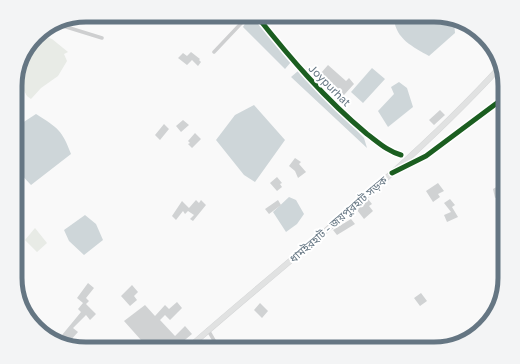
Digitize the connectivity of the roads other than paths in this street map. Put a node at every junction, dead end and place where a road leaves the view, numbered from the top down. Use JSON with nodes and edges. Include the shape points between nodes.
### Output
{"nodes":[{"id":1,"x":242,"y":22,"type":"edge"},
{"id":2,"x":262,"y":22,"type":"edge"},
{"id":3,"x":63,"y":26,"type":"edge"},
{"id":4,"x":102,"y":38,"type":"dead end"},
{"id":5,"x":214,"y":52,"type":"dead end"},
{"id":6,"x":496,"y":71,"type":"edge"},
{"id":7,"x":498,"y":102,"type":"edge"},
{"id":8,"x":400,"y":155,"type":"dead end"},
{"id":9,"x":392,"y":173,"type":"junction"},
{"id":10,"x":208,"y":330,"type":"junction"},
{"id":11,"x":195,"y":342,"type":"edge"},
{"id":12,"x":215,"y":342,"type":"edge"}],
"edges":[{"from":1,"to":5,"type":"street"},
{"from":2,"to":8,"type":"street","name":"Joypurhat","via":[[295,64],[350,119],[390,152]]},
{"from":3,"to":4,"type":"street"},
{"from":6,"to":9,"type":"main road","name":"ধামইরহাট - জয়পুরহাট সড়ক","via":[[449,120]]},
{"from":7,"to":9,"type":"street","via":[[426,156]]},
{"from":9,"to":10,"type":"main road","name":"ধামইরহাট - জয়পুরহাট সড়ক"},
{"from":10,"to":11,"type":"main road","name":"ধামইরহাট - জয়পুরহাট সড়ক"},
{"from":10,"to":12,"type":"street"}]}
